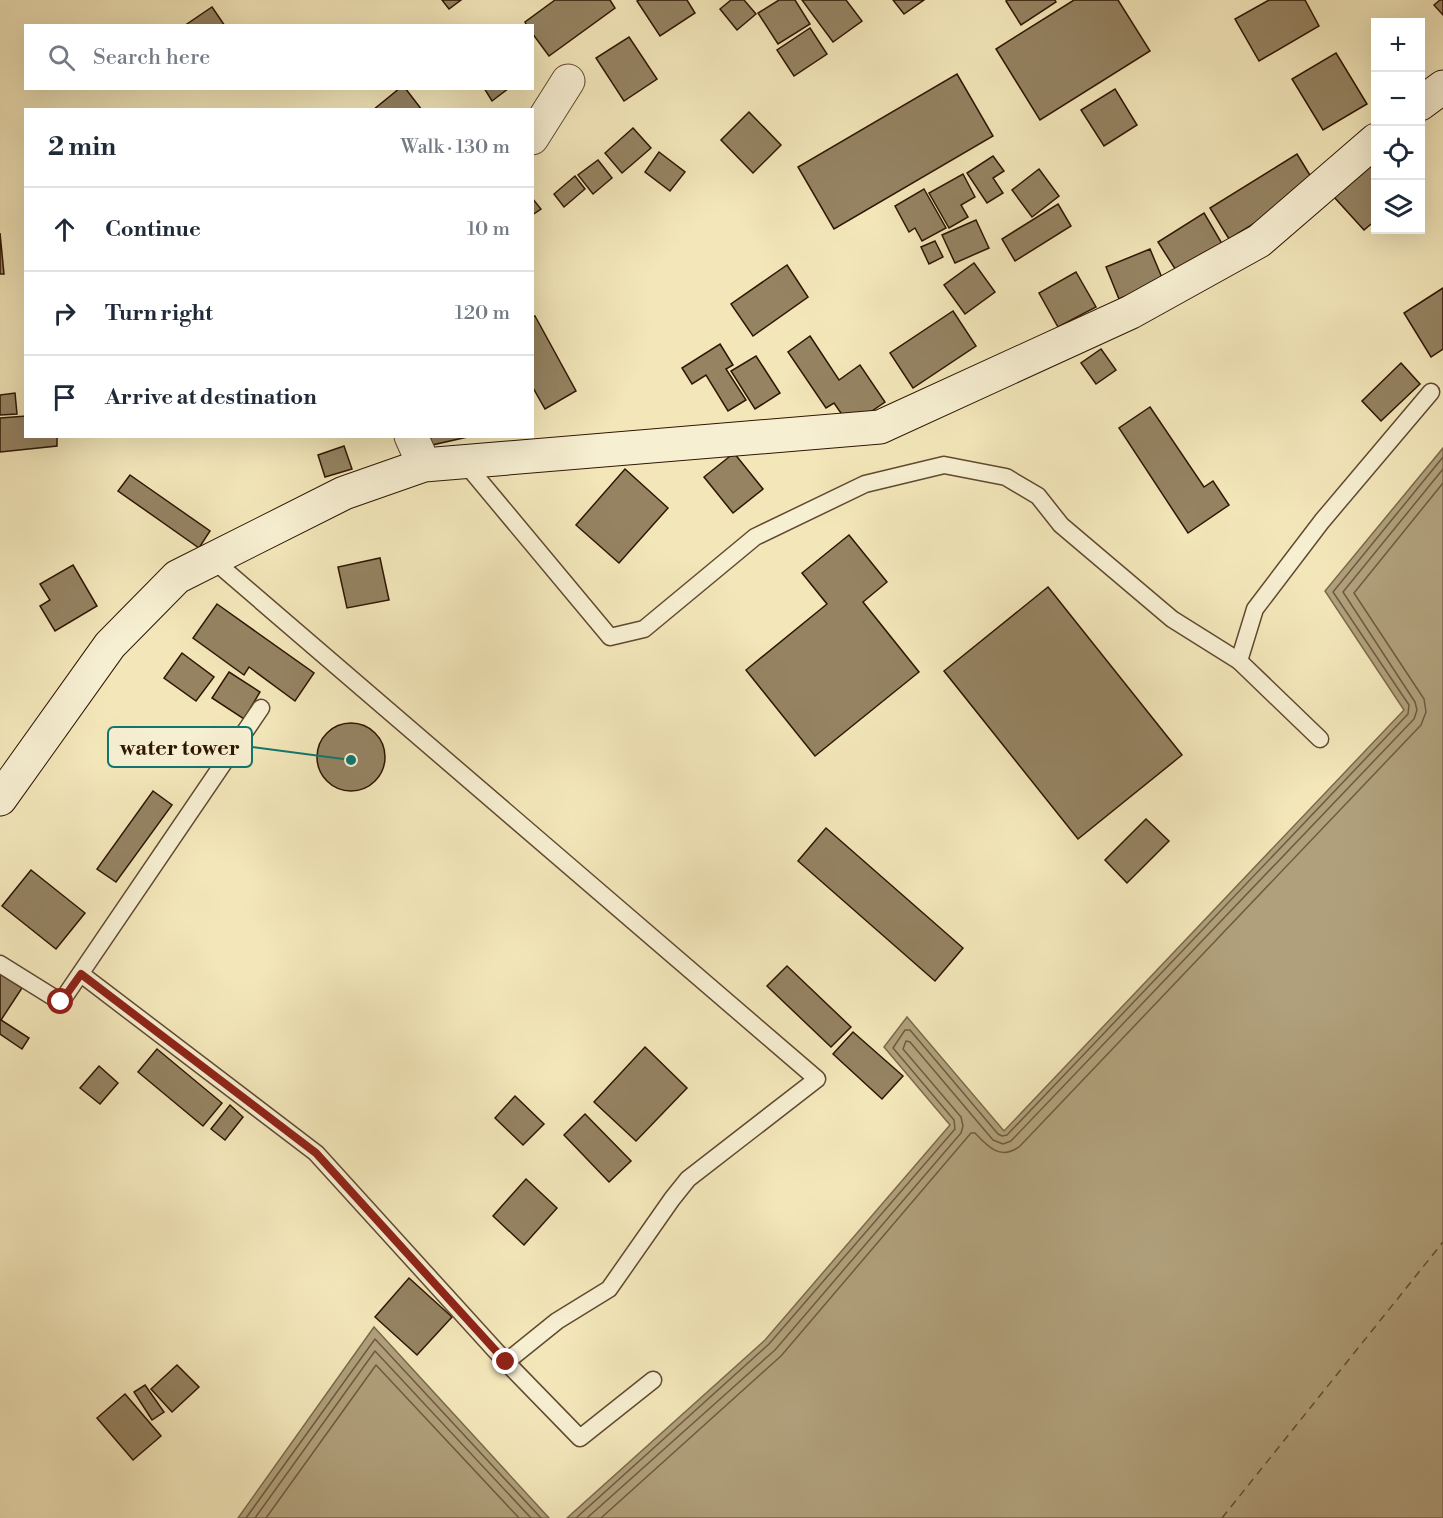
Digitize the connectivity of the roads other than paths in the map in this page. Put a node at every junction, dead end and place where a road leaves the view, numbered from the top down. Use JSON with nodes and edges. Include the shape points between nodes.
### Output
{"nodes":[{"id":1,"x":568,"y":81,"type":"dead end"},
{"id":2,"x":1443,"y":87,"type":"edge"},
{"id":3,"x":1425,"y":100,"type":"edge"},
{"id":4,"x":534,"y":135,"type":"edge"},
{"id":5,"x":1371,"y":144,"type":"edge"},
{"id":6,"x":1431,"y":392,"type":"dead end"},
{"id":7,"x":418,"y":451,"type":"edge"},
{"id":8,"x":463,"y":461,"type":"junction"},
{"id":9,"x":212,"y":559,"type":"junction"},
{"id":10,"x":1239,"y":661,"type":"junction"},
{"id":11,"x":261,"y":708,"type":"dead end"},
{"id":12,"x":1320,"y":739,"type":"dead end"},
{"id":13,"x":0,"y":799,"type":"edge"},
{"id":14,"x":0,"y":964,"type":"edge"},
{"id":15,"x":81,"y":974,"type":"junction"},
{"id":16,"x":506,"y":1362,"type":"junction"},
{"id":17,"x":653,"y":1380,"type":"dead end"}],
"edges":[{"from":1,"to":4,"type":"street"},
{"from":2,"to":3,"type":"street"},
{"from":5,"to":8,"type":"street","via":[[1259,241],[1131,312],[880,427]]},
{"from":6,"to":10,"type":"lane","via":[[1322,521],[1255,609]]},
{"from":7,"to":8,"type":"street"},
{"from":7,"to":9,"type":"street"},
{"from":8,"to":10,"type":"lane","via":[[610,637],[644,629],[755,537],[865,484],[944,465],[1006,477],[1038,496],[1061,525],[1172,619]]},
{"from":9,"to":13,"type":"street","via":[[177,577],[110,645]]},
{"from":9,"to":16,"type":"lane","via":[[817,1079],[688,1179],[609,1289],[557,1321]]},
{"from":10,"to":12,"type":"lane"},
{"from":11,"to":15,"type":"lane"},
{"from":14,"to":15,"type":"lane","via":[[61,1002]]},
{"from":15,"to":16,"type":"lane","via":[[316,1153]]},
{"from":16,"to":17,"type":"lane","via":[[580,1438]]}]}
